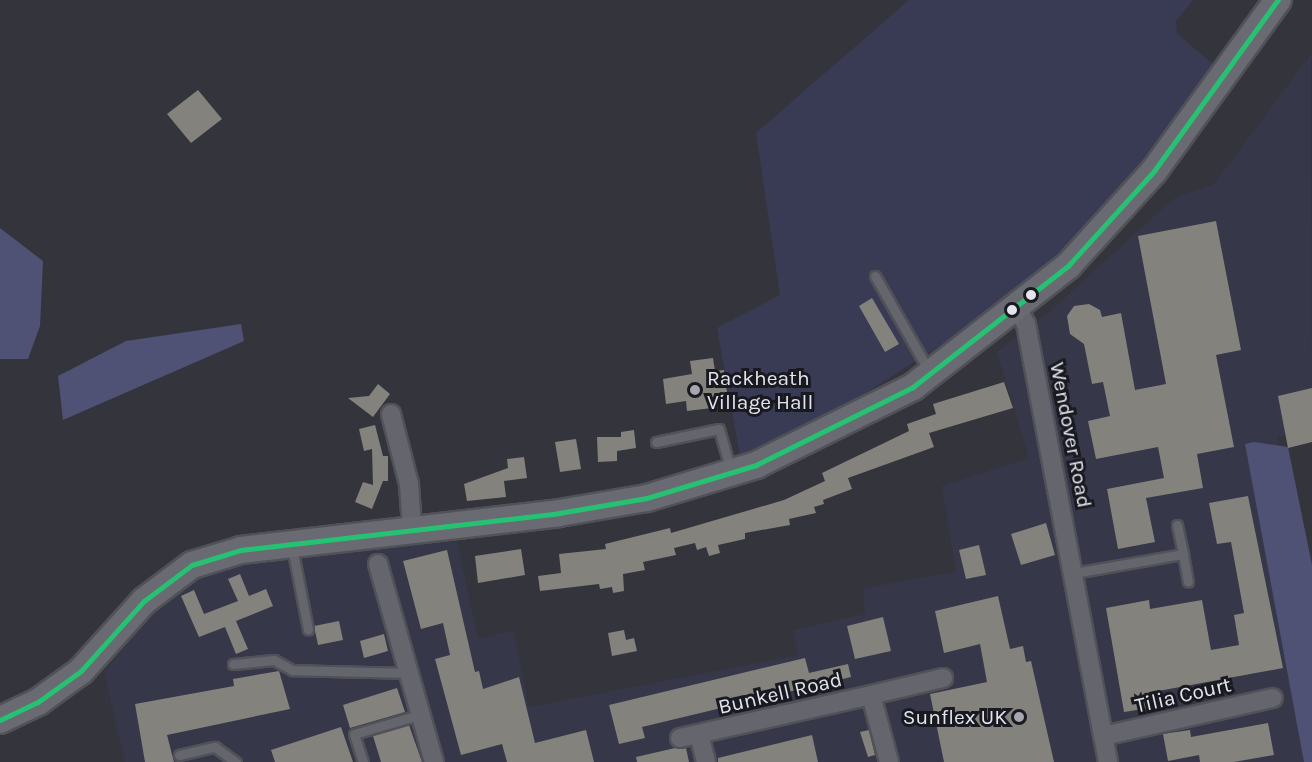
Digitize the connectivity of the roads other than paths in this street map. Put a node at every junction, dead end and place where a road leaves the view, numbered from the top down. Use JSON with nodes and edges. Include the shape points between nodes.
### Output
{"nodes":[{"id":1,"x":1278,"y":0,"type":"edge"},
{"id":2,"x":875,"y":276,"type":"dead end"},
{"id":3,"x":1017,"y":308,"type":"junction"},
{"id":4,"x":932,"y":376,"type":"junction"},
{"id":5,"x":389,"y":426,"type":"dead end"},
{"id":6,"x":656,"y":442,"type":"dead end"},
{"id":7,"x":732,"y":474,"type":"junction"},
{"id":8,"x":1177,"y":525,"type":"dead end"},
{"id":9,"x":412,"y":528,"type":"junction"},
{"id":10,"x":292,"y":544,"type":"junction"},
{"id":11,"x":1183,"y":554,"type":"junction"},
{"id":12,"x":378,"y":564,"type":"dead end"},
{"id":13,"x":1074,"y":573,"type":"junction"},
{"id":14,"x":1188,"y":582,"type":"dead end"},
{"id":15,"x":308,"y":629,"type":"dead end"},
{"id":16,"x":233,"y":664,"type":"dead end"},
{"id":17,"x":404,"y":666,"type":"junction"},
{"id":18,"x":943,"y":678,"type":"dead end"},
{"id":19,"x":871,"y":695,"type":"junction"},
{"id":20,"x":1273,"y":698,"type":"dead end"},
{"id":21,"x":419,"y":715,"type":"junction"},
{"id":22,"x":0,"y":720,"type":"edge"},
{"id":23,"x":699,"y":734,"type":"junction"},
{"id":24,"x":1103,"y":736,"type":"junction"},
{"id":25,"x":680,"y":738,"type":"dead end"},
{"id":26,"x":179,"y":755,"type":"dead end"},
{"id":27,"x":236,"y":762,"type":"edge"},
{"id":28,"x":363,"y":762,"type":"edge"},
{"id":29,"x":434,"y":762,"type":"edge"},
{"id":30,"x":706,"y":762,"type":"edge"},
{"id":31,"x":890,"y":762,"type":"edge"},
{"id":32,"x":1108,"y":762,"type":"edge"}],
"edges":[{"from":1,"to":3,"type":"street","via":[[1154,171],[1068,266]]},
{"from":2,"to":4,"type":"lane"},
{"from":3,"to":4,"type":"street"},
{"from":3,"to":13,"type":"street","name":"Wendover Road","via":[[1026,324]]},
{"from":4,"to":7,"type":"street","via":[[798,448]]},
{"from":5,"to":9,"type":"street","via":[[409,484]]},
{"from":6,"to":7,"type":"lane","via":[[718,429]]},
{"from":7,"to":9,"type":"street","via":[[647,498],[570,511]]},
{"from":8,"to":11,"type":"lane"},
{"from":9,"to":10,"type":"street"},
{"from":10,"to":15,"type":"lane"},
{"from":10,"to":22,"type":"street","via":[[241,550],[192,565],[144,601],[81,670],[38,702]]},
{"from":11,"to":13,"type":"lane"},
{"from":11,"to":14,"type":"lane"},
{"from":12,"to":17,"type":"street"},
{"from":13,"to":24,"type":"street","name":"Wendover Road"},
{"from":16,"to":17,"type":"lane","via":[[274,660],[292,670]]},
{"from":17,"to":21,"type":"street"},
{"from":18,"to":19,"type":"street","name":"Bunkell Road"},
{"from":19,"to":23,"type":"street","name":"Bunkell Road"},
{"from":19,"to":31,"type":"street","name":"Bunkell Road"},
{"from":20,"to":24,"type":"street","name":"Tilia Court"},
{"from":21,"to":28,"type":"lane","via":[[354,734]]},
{"from":21,"to":29,"type":"street"},
{"from":23,"to":25,"type":"street","name":"Bunkell Road"},
{"from":23,"to":30,"type":"street","name":"Bunkell Road"},
{"from":24,"to":32,"type":"street","name":"Wendover Road"},
{"from":26,"to":27,"type":"lane","via":[[215,747]]}]}
